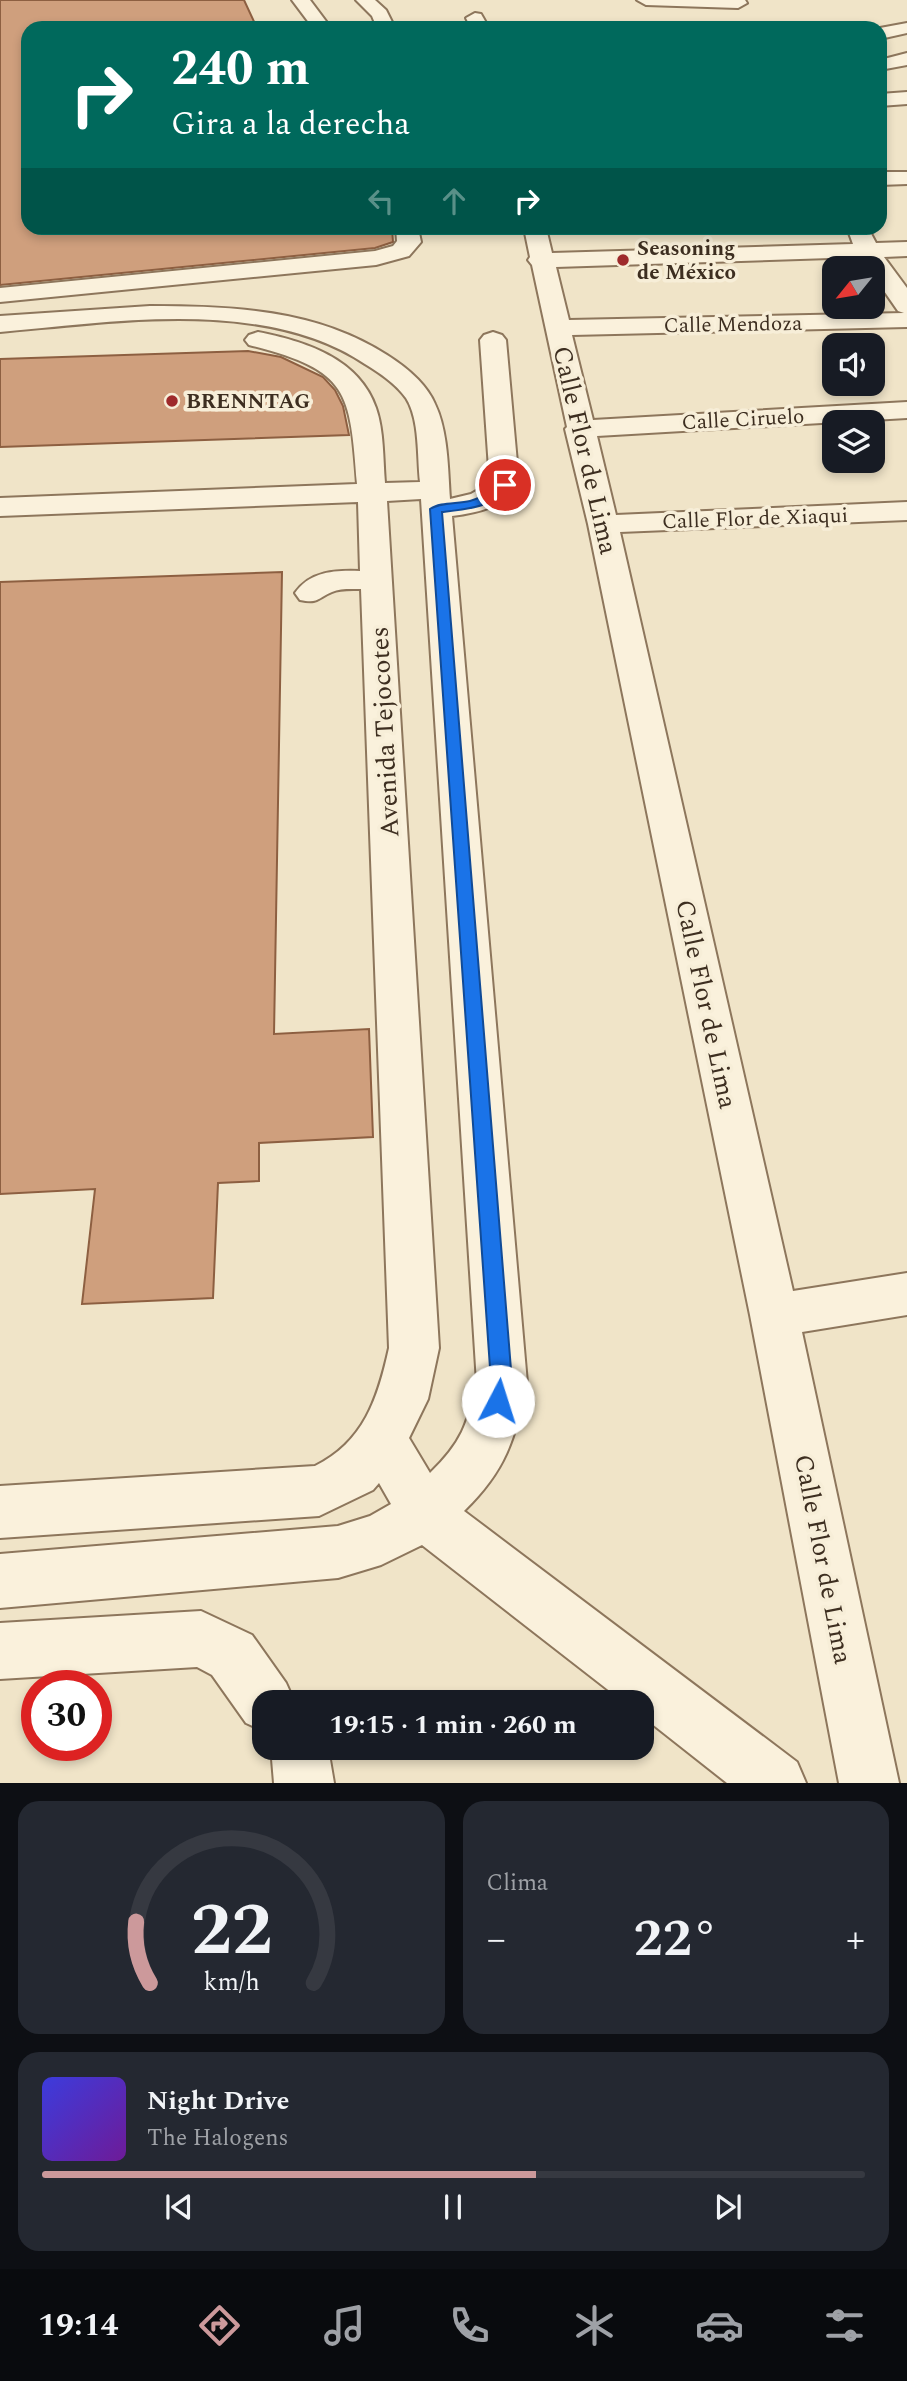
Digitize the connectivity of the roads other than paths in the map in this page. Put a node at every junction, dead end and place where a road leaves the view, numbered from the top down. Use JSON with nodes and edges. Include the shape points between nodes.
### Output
{"nodes":[{"id":1,"x":301,"y":0,"type":"edge"},
{"id":2,"x":365,"y":0,"type":"edge"},
{"id":3,"x":646,"y":0,"type":"edge"},
{"id":4,"x":737,"y":1,"type":"edge"},
{"id":5,"x":749,"y":20,"type":"dead end"},
{"id":6,"x":317,"y":21,"type":"edge"},
{"id":7,"x":383,"y":21,"type":"edge"},
{"id":8,"x":907,"y":28,"type":"edge"},
{"id":9,"x":887,"y":32,"type":"edge"},
{"id":10,"x":907,"y":60,"type":"edge"},
{"id":11,"x":887,"y":64,"type":"edge"},
{"id":12,"x":907,"y":99,"type":"edge"},
{"id":13,"x":887,"y":100,"type":"edge"},
{"id":14,"x":907,"y":178,"type":"edge"},
{"id":15,"x":887,"y":179,"type":"edge"},
{"id":16,"x":408,"y":235,"type":"edge"},
{"id":17,"x":862,"y":235,"type":"edge"},
{"id":18,"x":538,"y":244,"type":"edge"},
{"id":19,"x":907,"y":249,"type":"edge"},
{"id":20,"x":869,"y":250,"type":"junction"},
{"id":21,"x":0,"y":295,"type":"edge"},
{"id":22,"x":907,"y":306,"type":"edge"},
{"id":23,"x":907,"y":320,"type":"edge"},
{"id":24,"x":0,"y":324,"type":"edge"},
{"id":25,"x":558,"y":328,"type":"junction"},
{"id":26,"x":117,"y":340,"type":"dead end"},
{"id":27,"x":493,"y":340,"type":"dead end"},
{"id":28,"x":91,"y":341,"type":"dead end"},
{"id":29,"x":0,"y":347,"type":"edge"},
{"id":30,"x":907,"y":410,"type":"edge"},
{"id":31,"x":579,"y":429,"type":"junction"},
{"id":32,"x":372,"y":493,"type":"junction"},
{"id":33,"x":435,"y":500,"type":"junction"},
{"id":34,"x":0,"y":507,"type":"edge"},
{"id":35,"x":907,"y":511,"type":"edge"},
{"id":36,"x":603,"y":524,"type":"junction"},
{"id":37,"x":376,"y":580,"type":"junction"},
{"id":38,"x":311,"y":593,"type":"dead end"},
{"id":39,"x":907,"y":1294,"type":"edge"},
{"id":40,"x":774,"y":1315,"type":"junction"},
{"id":41,"x":382,"y":1439,"type":"junction"},
{"id":42,"x":0,"y":1512,"type":"edge"},
{"id":43,"x":425,"y":1514,"type":"junction"},
{"id":44,"x":0,"y":1581,"type":"edge"},
{"id":45,"x":0,"y":1651,"type":"edge"},
{"id":46,"x":257,"y":1690,"type":"edge"},
{"id":47,"x":302,"y":1760,"type":"edge"},
{"id":48,"x":304,"y":1783,"type":"edge"},
{"id":49,"x":776,"y":1783,"type":"edge"},
{"id":50,"x":869,"y":1783,"type":"edge"}],
"edges":[{"from":1,"to":6,"type":"street"},
{"from":2,"to":7,"type":"street"},
{"from":3,"to":4,"type":"street"},
{"from":4,"to":5,"type":"street"},
{"from":8,"to":9,"type":"street"},
{"from":10,"to":11,"type":"street"},
{"from":12,"to":13,"type":"street"},
{"from":14,"to":15,"type":"street"},
{"from":16,"to":21,"type":"street","via":[[409,242],[401,251],[376,258]]},
{"from":17,"to":20,"type":"street"},
{"from":18,"to":20,"type":"street"},
{"from":18,"to":25,"type":"street","name":"Calle Flor de Lima"},
{"from":19,"to":20,"type":"street"},
{"from":20,"to":22,"type":"street"},
{"from":23,"to":25,"type":"street","name":"Calle Mendoza"},
{"from":24,"to":33,"type":"street","via":[[163,312],[257,318],[324,332],[374,355],[404,380],[423,405]]},
{"from":25,"to":31,"type":"street","name":"Calle Flor de Lima"},
{"from":26,"to":32,"type":"street","name":"Avenida Tejocotes","via":[[222,334],[266,341],[328,364],[345,379],[361,406]]},
{"from":27,"to":33,"type":"street","via":[[505,485],[494,496],[471,505]]},
{"from":28,"to":29,"type":"street"},
{"from":30,"to":31,"type":"street","name":"Calle Ciruelo"},
{"from":31,"to":36,"type":"street","name":"Calle Flor de Lima"},
{"from":32,"to":33,"type":"street"},
{"from":32,"to":34,"type":"street"},
{"from":32,"to":37,"type":"street","name":"Avenida Tejocotes"},
{"from":33,"to":43,"type":"street","via":[[502,1382],[489,1438],[466,1474]]},
{"from":35,"to":36,"type":"street","name":"Calle Flor de Xiaqui"},
{"from":36,"to":40,"type":"street","name":"Calle Flor de Lima"},
{"from":37,"to":38,"type":"street","via":[[326,582]]},
{"from":37,"to":41,"type":"street","name":"Avenida Tejocotes","via":[[414,1348],[403,1399]]},
{"from":39,"to":40,"type":"street"},
{"from":40,"to":50,"type":"street","name":"Calle Flor de Lima"},
{"from":41,"to":42,"type":"street","name":"Avenida Tejocotes","via":[[355,1473],[319,1491]]},
{"from":41,"to":43,"type":"street"},
{"from":43,"to":44,"type":"street","via":[[382,1539],[338,1552]]},
{"from":43,"to":49,"type":"street"},
{"from":45,"to":46,"type":"street","via":[[201,1639],[232,1655]]},
{"from":47,"to":48,"type":"street"}]}
